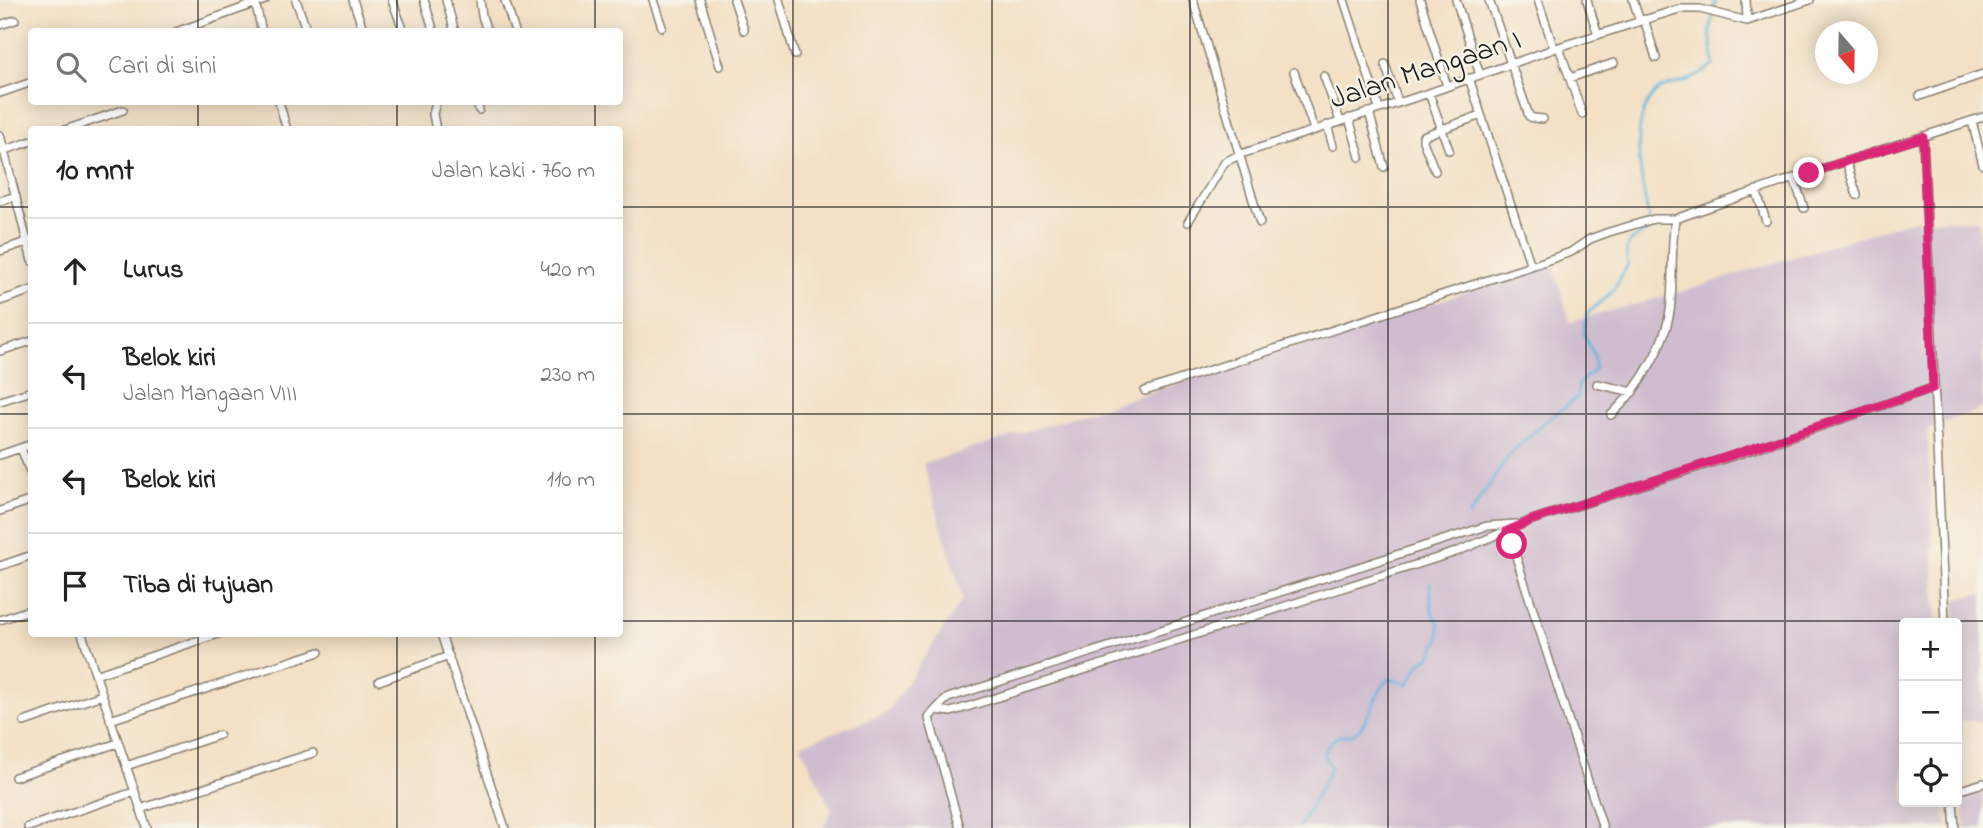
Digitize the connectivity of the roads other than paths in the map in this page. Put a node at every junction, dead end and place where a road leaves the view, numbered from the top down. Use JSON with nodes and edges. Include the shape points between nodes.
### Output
{"nodes":[{"id":1,"x":265,"y":0,"type":"edge"},
{"id":2,"x":296,"y":0,"type":"edge"},
{"id":3,"x":353,"y":0,"type":"edge"},
{"id":4,"x":392,"y":0,"type":"edge"},
{"id":5,"x":424,"y":0,"type":"edge"},
{"id":6,"x":446,"y":0,"type":"edge"},
{"id":7,"x":480,"y":0,"type":"edge"},
{"id":8,"x":505,"y":0,"type":"edge"},
{"id":9,"x":653,"y":0,"type":"edge"},
{"id":10,"x":700,"y":0,"type":"edge"},
{"id":11,"x":734,"y":0,"type":"edge"},
{"id":12,"x":779,"y":0,"type":"edge"},
{"id":13,"x":1193,"y":0,"type":"edge"},
{"id":14,"x":1344,"y":0,"type":"edge"},
{"id":15,"x":1420,"y":0,"type":"edge"},
{"id":16,"x":1456,"y":0,"type":"edge"},
{"id":17,"x":1489,"y":0,"type":"edge"},
{"id":18,"x":1538,"y":0,"type":"edge"},
{"id":19,"x":1587,"y":0,"type":"edge"},
{"id":20,"x":1633,"y":0,"type":"edge"},
{"id":21,"x":1746,"y":0,"type":"edge"},
{"id":22,"x":1809,"y":0,"type":"edge"},
{"id":23,"x":255,"y":2,"type":"edge"},
{"id":24,"x":1706,"y":8,"type":"edge"},
{"id":25,"x":15,"y":20,"type":"dead end"},
{"id":26,"x":1642,"y":20,"type":"junction"},
{"id":27,"x":1747,"y":21,"type":"junction"},
{"id":28,"x":0,"y":24,"type":"edge"},
{"id":29,"x":662,"y":27,"type":"dead end"},
{"id":30,"x":187,"y":28,"type":"edge"},
{"id":31,"x":261,"y":28,"type":"edge"},
{"id":32,"x":306,"y":28,"type":"edge"},
{"id":33,"x":363,"y":28,"type":"edge"},
{"id":34,"x":402,"y":28,"type":"edge"},
{"id":35,"x":433,"y":28,"type":"edge"},
{"id":36,"x":454,"y":28,"type":"edge"},
{"id":37,"x":486,"y":28,"type":"edge"},
{"id":38,"x":514,"y":28,"type":"edge"},
{"id":39,"x":744,"y":30,"type":"dead end"},
{"id":40,"x":1598,"y":35,"type":"junction"},
{"id":41,"x":1556,"y":48,"type":"junction"},
{"id":42,"x":795,"y":55,"type":"dead end"},
{"id":43,"x":1656,"y":58,"type":"dead end"},
{"id":44,"x":1614,"y":63,"type":"dead end"},
{"id":45,"x":1385,"y":64,"type":"dead end"},
{"id":46,"x":1511,"y":64,"type":"junction"},
{"id":47,"x":720,"y":66,"type":"dead end"},
{"id":48,"x":1294,"y":72,"type":"dead end"},
{"id":49,"x":1983,"y":74,"type":"edge"},
{"id":50,"x":1480,"y":75,"type":"junction"},
{"id":51,"x":1324,"y":76,"type":"dead end"},
{"id":52,"x":1469,"y":78,"type":"junction"},
{"id":53,"x":1570,"y":78,"type":"junction"},
{"id":54,"x":28,"y":83,"type":"edge"},
{"id":55,"x":1447,"y":86,"type":"junction"},
{"id":56,"x":0,"y":93,"type":"edge"},
{"id":57,"x":1429,"y":93,"type":"junction"},
{"id":58,"x":1920,"y":96,"type":"dead end"},
{"id":59,"x":1398,"y":102,"type":"junction"},
{"id":60,"x":280,"y":105,"type":"edge"},
{"id":61,"x":435,"y":105,"type":"edge"},
{"id":62,"x":1379,"y":108,"type":"junction"},
{"id":63,"x":123,"y":110,"type":"dead end"},
{"id":64,"x":1369,"y":112,"type":"junction"},
{"id":65,"x":1582,"y":114,"type":"dead end"},
{"id":66,"x":1482,"y":115,"type":"junction"},
{"id":67,"x":1983,"y":117,"type":"edge"},
{"id":68,"x":1349,"y":118,"type":"junction"},
{"id":69,"x":1542,"y":119,"type":"dead end"},
{"id":70,"x":1340,"y":121,"type":"junction"},
{"id":71,"x":1972,"y":121,"type":"junction"},
{"id":72,"x":1327,"y":125,"type":"junction"},
{"id":73,"x":77,"y":126,"type":"edge"},
{"id":74,"x":286,"y":126,"type":"edge"},
{"id":75,"x":435,"y":126,"type":"edge"},
{"id":76,"x":1314,"y":129,"type":"junction"},
{"id":77,"x":1443,"y":131,"type":"junction"},
{"id":78,"x":0,"y":135,"type":"edge"},
{"id":79,"x":1923,"y":137,"type":"junction"},
{"id":80,"x":28,"y":142,"type":"edge"},
{"id":81,"x":1333,"y":146,"type":"dead end"},
{"id":82,"x":1449,"y":150,"type":"dead end"},
{"id":83,"x":2,"y":151,"type":"edge"},
{"id":84,"x":1241,"y":155,"type":"junction"},
{"id":85,"x":1360,"y":157,"type":"dead end"},
{"id":86,"x":1846,"y":161,"type":"junction"},
{"id":87,"x":1983,"y":166,"type":"edge"},
{"id":88,"x":1384,"y":167,"type":"dead end"},
{"id":89,"x":1434,"y":171,"type":"dead end"},
{"id":90,"x":1794,"y":177,"type":"junction"},
{"id":91,"x":1756,"y":190,"type":"junction"},
{"id":92,"x":1857,"y":195,"type":"dead end"},
{"id":93,"x":16,"y":196,"type":"junction"},
{"id":94,"x":0,"y":201,"type":"edge"},
{"id":95,"x":1804,"y":208,"type":"dead end"},
{"id":96,"x":1675,"y":219,"type":"junction"},
{"id":97,"x":1766,"y":221,"type":"dead end"},
{"id":98,"x":1188,"y":222,"type":"dead end"},
{"id":99,"x":1260,"y":223,"type":"dead end"},
{"id":100,"x":28,"y":238,"type":"edge"},
{"id":101,"x":28,"y":241,"type":"edge"},
{"id":102,"x":0,"y":251,"type":"edge"},
{"id":103,"x":1531,"y":266,"type":"junction"},
{"id":104,"x":28,"y":291,"type":"edge"},
{"id":105,"x":0,"y":301,"type":"edge"},
{"id":106,"x":28,"y":342,"type":"edge"},
{"id":107,"x":0,"y":351,"type":"edge"},
{"id":108,"x":1597,"y":384,"type":"dead end"},
{"id":109,"x":1933,"y":388,"type":"junction"},
{"id":110,"x":1145,"y":391,"type":"dead end"},
{"id":111,"x":28,"y":392,"type":"edge"},
{"id":112,"x":1633,"y":392,"type":"junction"},
{"id":113,"x":0,"y":401,"type":"edge"},
{"id":114,"x":1611,"y":415,"type":"dead end"},
{"id":115,"x":28,"y":445,"type":"edge"},
{"id":116,"x":21,"y":448,"type":"junction"},
{"id":117,"x":0,"y":455,"type":"edge"},
{"id":118,"x":28,"y":466,"type":"edge"},
{"id":119,"x":28,"y":501,"type":"edge"},
{"id":120,"x":0,"y":511,"type":"edge"},
{"id":121,"x":1505,"y":528,"type":"junction"},
{"id":122,"x":28,"y":556,"type":"edge"},
{"id":123,"x":0,"y":566,"type":"edge"},
{"id":124,"x":28,"y":610,"type":"edge"},
{"id":125,"x":1945,"y":618,"type":"edge"},
{"id":126,"x":0,"y":620,"type":"edge"},
{"id":127,"x":83,"y":637,"type":"edge"},
{"id":128,"x":209,"y":637,"type":"edge"},
{"id":129,"x":443,"y":637,"type":"edge"},
{"id":130,"x":319,"y":652,"type":"dead end"},
{"id":131,"x":449,"y":656,"type":"junction"},
{"id":132,"x":95,"y":674,"type":"junction"},
{"id":133,"x":379,"y":681,"type":"dead end"},
{"id":134,"x":102,"y":695,"type":"junction"},
{"id":135,"x":937,"y":710,"type":"junction"},
{"id":136,"x":110,"y":720,"type":"junction"},
{"id":137,"x":24,"y":722,"type":"dead end"},
{"id":138,"x":219,"y":735,"type":"dead end"},
{"id":139,"x":118,"y":743,"type":"junction"},
{"id":140,"x":313,"y":753,"type":"dead end"},
{"id":141,"x":126,"y":766,"type":"junction"},
{"id":142,"x":15,"y":777,"type":"dead end"},
{"id":143,"x":1983,"y":783,"type":"edge"},
{"id":144,"x":1962,"y":790,"type":"edge"},
{"id":145,"x":134,"y":792,"type":"junction"},
{"id":146,"x":1954,"y":807,"type":"edge"},
{"id":147,"x":140,"y":809,"type":"junction"},
{"id":148,"x":28,"y":827,"type":"edge"},
{"id":149,"x":147,"y":828,"type":"edge"},
{"id":150,"x":505,"y":828,"type":"edge"},
{"id":151,"x":960,"y":828,"type":"edge"},
{"id":152,"x":1603,"y":828,"type":"edge"},
{"id":153,"x":1955,"y":828,"type":"edge"}],
"edges":[{"from":1,"to":23,"type":"street"},
{"from":2,"to":32,"type":"street"},
{"from":3,"to":33,"type":"street"},
{"from":4,"to":34,"type":"street"},
{"from":5,"to":35,"type":"street"},
{"from":6,"to":36,"type":"street"},
{"from":7,"to":37,"type":"street"},
{"from":8,"to":38,"type":"street"},
{"from":9,"to":29,"type":"street"},
{"from":10,"to":47,"type":"street"},
{"from":11,"to":39,"type":"street"},
{"from":12,"to":42,"type":"street"},
{"from":13,"to":84,"type":"street"},
{"from":14,"to":62,"type":"street"},
{"from":15,"to":55,"type":"street"},
{"from":16,"to":50,"type":"street"},
{"from":17,"to":46,"type":"street"},
{"from":18,"to":41,"type":"street"},
{"from":19,"to":40,"type":"street"},
{"from":20,"to":26,"type":"street"},
{"from":21,"to":27,"type":"street"},
{"from":22,"to":27,"type":"street"},
{"from":23,"to":30,"type":"street"},
{"from":23,"to":31,"type":"street"},
{"from":24,"to":26,"type":"street","name":"Jalan Mangaan I","via":[[1679,9]]},
{"from":24,"to":27,"type":"street"},
{"from":25,"to":28,"type":"street"},
{"from":26,"to":40,"type":"street","name":"Jalan Mangaan I"},
{"from":26,"to":43,"type":"street"},
{"from":40,"to":41,"type":"street","name":"Jalan Mangaan I"},
{"from":41,"to":46,"type":"street","name":"Jalan Mangaan I"},
{"from":41,"to":53,"type":"street"},
{"from":44,"to":53,"type":"street"},
{"from":45,"to":59,"type":"street"},
{"from":46,"to":50,"type":"street","name":"Jalan Mangaan I"},
{"from":46,"to":69,"type":"street","via":[[1529,116]]},
{"from":48,"to":76,"type":"street"},
{"from":49,"to":58,"type":"street"},
{"from":50,"to":52,"type":"street","name":"Jalan Mangaan I"},
{"from":51,"to":70,"type":"street"},
{"from":52,"to":55,"type":"street","name":"Jalan Mangaan I"},
{"from":52,"to":66,"type":"street"},
{"from":53,"to":65,"type":"street"},
{"from":54,"to":56,"type":"street"},
{"from":55,"to":57,"type":"street","name":"Jalan Mangaan I"},
{"from":57,"to":59,"type":"street","name":"Jalan Mangaan I"},
{"from":57,"to":77,"type":"street"},
{"from":59,"to":62,"type":"street","name":"Jalan Mangaan I"},
{"from":60,"to":74,"type":"street"},
{"from":61,"to":75,"type":"street"},
{"from":62,"to":64,"type":"street","name":"Jalan Mangaan I"},
{"from":63,"to":73,"type":"street"},
{"from":64,"to":68,"type":"street","name":"Jalan Mangaan I"},
{"from":64,"to":88,"type":"street"},
{"from":66,"to":77,"type":"street"},
{"from":66,"to":103,"type":"street"},
{"from":67,"to":71,"type":"street"},
{"from":68,"to":70,"type":"street","name":"Jalan Mangaan I"},
{"from":68,"to":85,"type":"street"},
{"from":70,"to":72,"type":"street","name":"Jalan Mangaan I"},
{"from":71,"to":79,"type":"street"},
{"from":71,"to":87,"type":"street"},
{"from":72,"to":76,"type":"street","name":"Jalan Mangaan I"},
{"from":72,"to":81,"type":"street"},
{"from":76,"to":84,"type":"street","name":"Jalan Mangaan I"},
{"from":77,"to":82,"type":"street"},
{"from":77,"to":89,"type":"street","via":[[1423,138]]},
{"from":78,"to":83,"type":"street"},
{"from":79,"to":86,"type":"street"},
{"from":79,"to":109,"type":"street"},
{"from":80,"to":83,"type":"street"},
{"from":83,"to":93,"type":"street"},
{"from":84,"to":98,"type":"street","name":"Jalan Mangaan I","via":[[1225,162]]},
{"from":84,"to":99,"type":"street"},
{"from":86,"to":90,"type":"street"},
{"from":86,"to":92,"type":"street"},
{"from":90,"to":91,"type":"street"},
{"from":90,"to":95,"type":"street"},
{"from":91,"to":96,"type":"street"},
{"from":91,"to":97,"type":"street"},
{"from":93,"to":94,"type":"street"},
{"from":93,"to":100,"type":"street"},
{"from":96,"to":103,"type":"street","via":[[1651,220],[1590,239]]},
{"from":96,"to":112,"type":"street","via":[[1667,321]]},
{"from":101,"to":102,"type":"street"},
{"from":103,"to":110,"type":"street"},
{"from":104,"to":105,"type":"street"},
{"from":106,"to":107,"type":"street"},
{"from":108,"to":112,"type":"street"},
{"from":109,"to":121,"type":"street"},
{"from":109,"to":125,"type":"street"},
{"from":111,"to":113,"type":"street"},
{"from":112,"to":114,"type":"street"},
{"from":115,"to":116,"type":"street"},
{"from":116,"to":117,"type":"street"},
{"from":116,"to":118,"type":"street"},
{"from":119,"to":120,"type":"street"},
{"from":121,"to":135,"type":"street","via":[[1456,552],[951,712]]},
{"from":121,"to":135,"type":"street","via":[[1487,526],[948,698]]},
{"from":121,"to":152,"type":"street"},
{"from":122,"to":123,"type":"street"},
{"from":124,"to":126,"type":"street"},
{"from":127,"to":132,"type":"street"},
{"from":128,"to":132,"type":"street"},
{"from":129,"to":131,"type":"street"},
{"from":130,"to":136,"type":"street"},
{"from":131,"to":133,"type":"street"},
{"from":131,"to":150,"type":"street"},
{"from":132,"to":134,"type":"street"},
{"from":134,"to":136,"type":"street"},
{"from":134,"to":137,"type":"street"},
{"from":135,"to":151,"type":"street","via":[[929,716],[930,723]]},
{"from":136,"to":139,"type":"street"},
{"from":138,"to":141,"type":"street"},
{"from":139,"to":141,"type":"street"},
{"from":139,"to":142,"type":"street"},
{"from":140,"to":147,"type":"street"},
{"from":141,"to":145,"type":"street"},
{"from":143,"to":144,"type":"street"},
{"from":145,"to":147,"type":"street"},
{"from":145,"to":148,"type":"street"},
{"from":146,"to":153,"type":"street"},
{"from":147,"to":149,"type":"street"}]}
